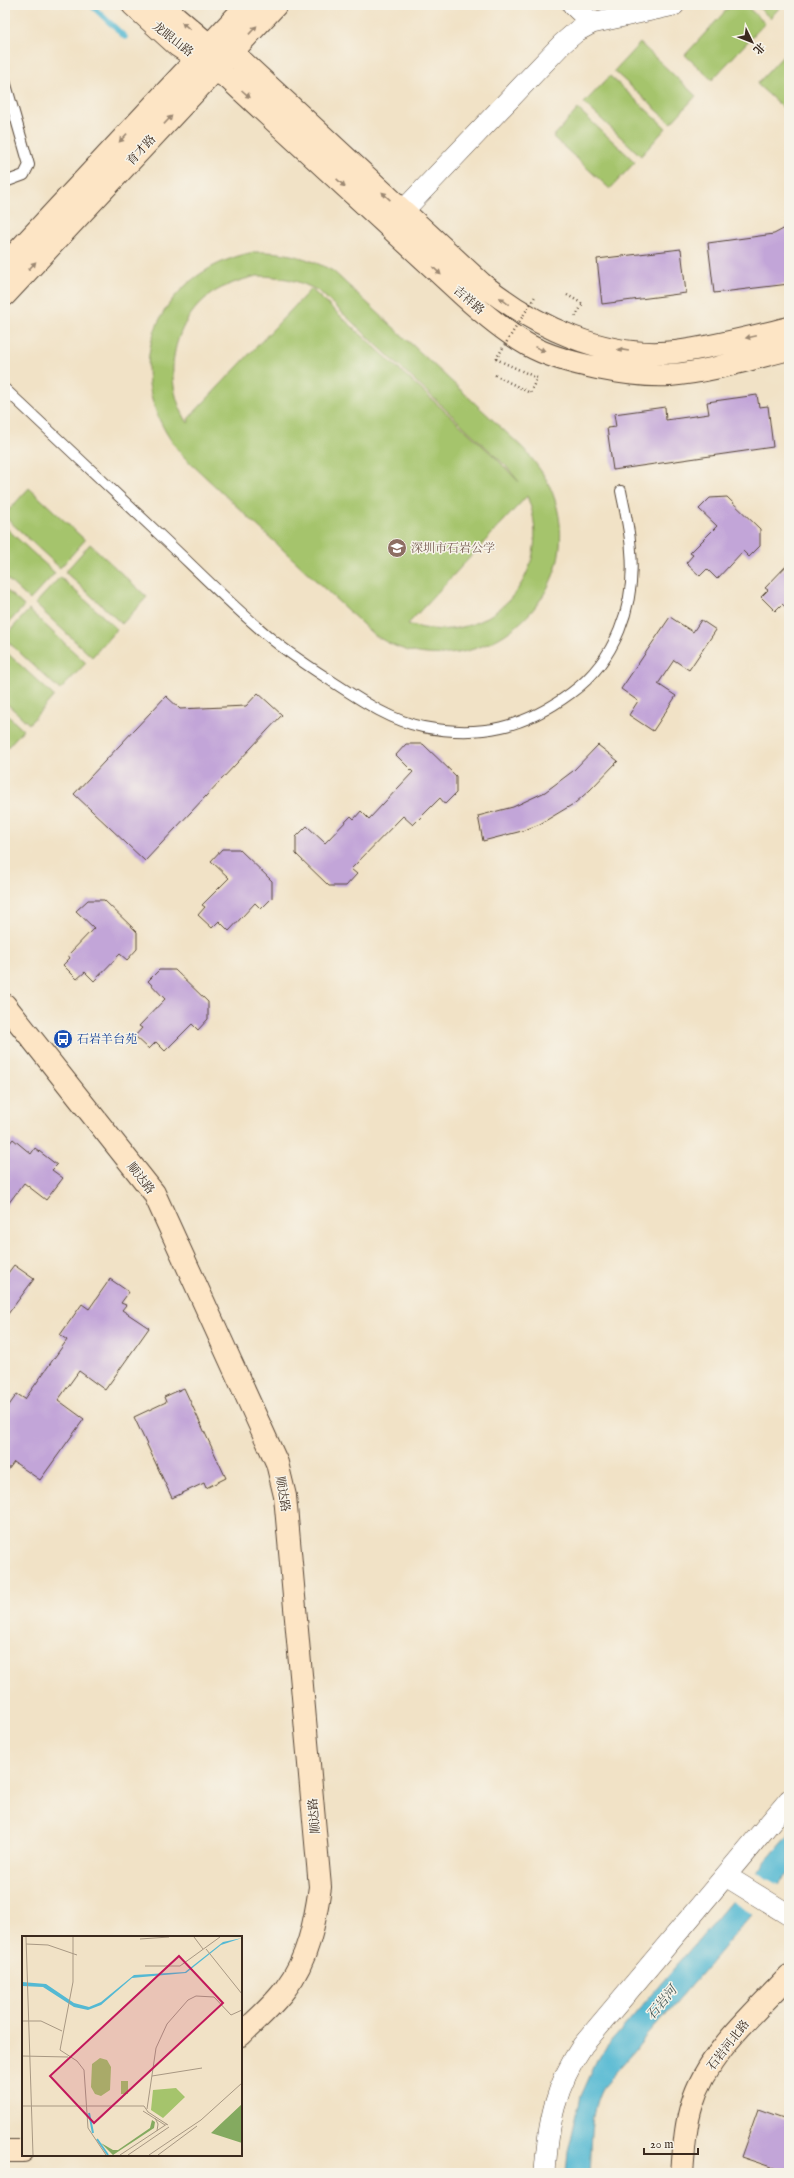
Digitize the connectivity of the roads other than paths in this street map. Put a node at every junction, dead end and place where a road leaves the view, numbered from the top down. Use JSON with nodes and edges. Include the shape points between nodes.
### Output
{"nodes":[{"id":1,"x":133,"y":5,"type":"edge"},
{"id":2,"x":162,"y":5,"type":"edge"},
{"id":3,"x":247,"y":5,"type":"edge"},
{"id":4,"x":276,"y":5,"type":"edge"},
{"id":5,"x":573,"y":5,"type":"edge"},
{"id":6,"x":674,"y":5,"type":"edge"},
{"id":7,"x":592,"y":23,"type":"junction"},
{"id":8,"x":205,"y":51,"type":"junction"},
{"id":9,"x":224,"y":61,"type":"junction"},
{"id":10,"x":5,"y":81,"type":"edge"},
{"id":11,"x":5,"y":182,"type":"edge"},
{"id":12,"x":403,"y":211,"type":"junction"},
{"id":13,"x":5,"y":265,"type":"edge"},
{"id":14,"x":5,"y":295,"type":"edge"},
{"id":15,"x":789,"y":328,"type":"edge"},
{"id":16,"x":789,"y":350,"type":"edge"},
{"id":17,"x":5,"y":389,"type":"edge"},
{"id":18,"x":621,"y":491,"type":"dead end"},
{"id":19,"x":5,"y":1005,"type":"edge"},
{"id":20,"x":789,"y":1800,"type":"edge"},
{"id":21,"x":731,"y":1879,"type":"junction"},
{"id":22,"x":782,"y":1910,"type":"edge"},
{"id":23,"x":789,"y":1976,"type":"edge"},
{"id":24,"x":242,"y":2034,"type":"edge"},
{"id":25,"x":5,"y":2151,"type":"edge"},
{"id":26,"x":22,"y":2151,"type":"edge"},
{"id":27,"x":545,"y":2173,"type":"edge"},
{"id":28,"x":682,"y":2173,"type":"edge"}],
"edges":[{"from":1,"to":8,"type":"street","name":"龙眼山路","via":[[178,46]]},
{"from":8,"to":2,"type":"street","name":"龙眼山路","one_way":true,"via":[[191,31]]},
{"from":3,"to":8,"type":"street","name":"育才路"},
{"from":9,"to":4,"type":"street","name":"育才路","one_way":true},
{"from":5,"to":7,"type":"street"},
{"from":6,"to":7,"type":"street"},
{"from":7,"to":12,"type":"street","via":[[577,31],[562,44]]},
{"from":8,"to":9,"type":"street","name":"龙眼山路"},
{"from":8,"to":13,"type":"street","name":"育才路","one_way":true},
{"from":12,"to":9,"type":"street","name":"吉祥路","one_way":true,"via":[[267,84]]},
{"from":14,"to":9,"type":"street","name":"育才路","one_way":true},
{"from":9,"to":16,"type":"street","name":"吉祥路","one_way":true,"via":[[465,298],[495,323],[529,345],[561,358],[600,368],[669,375],[704,371]]},
{"from":10,"to":11,"type":"lane","via":[[29,165],[24,175]]},
{"from":15,"to":12,"type":"street","name":"吉祥路","one_way":true,"via":[[675,352],[640,353],[575,338],[538,323],[510,306],[482,284]]},
{"from":17,"to":18,"type":"lane","via":[[268,636],[355,696],[403,721],[422,727],[469,731],[516,724],[535,717],[556,704],[577,689],[594,672],[612,649],[627,604],[632,552]]},
{"from":19,"to":24,"type":"street","name":"顺达路","via":[[154,1193],[277,1463],[285,1496],[320,1887],[315,1921],[304,1956],[286,1989]]},
{"from":20,"to":21,"type":"street"},
{"from":21,"to":22,"type":"street"},
{"from":21,"to":27,"type":"street","via":[[583,2045],[570,2065],[550,2118]]},
{"from":23,"to":28,"type":"street","name":"石岩河北路","via":[[730,2039],[700,2084],[687,2124]]},
{"from":25,"to":26,"type":"street"}]}
